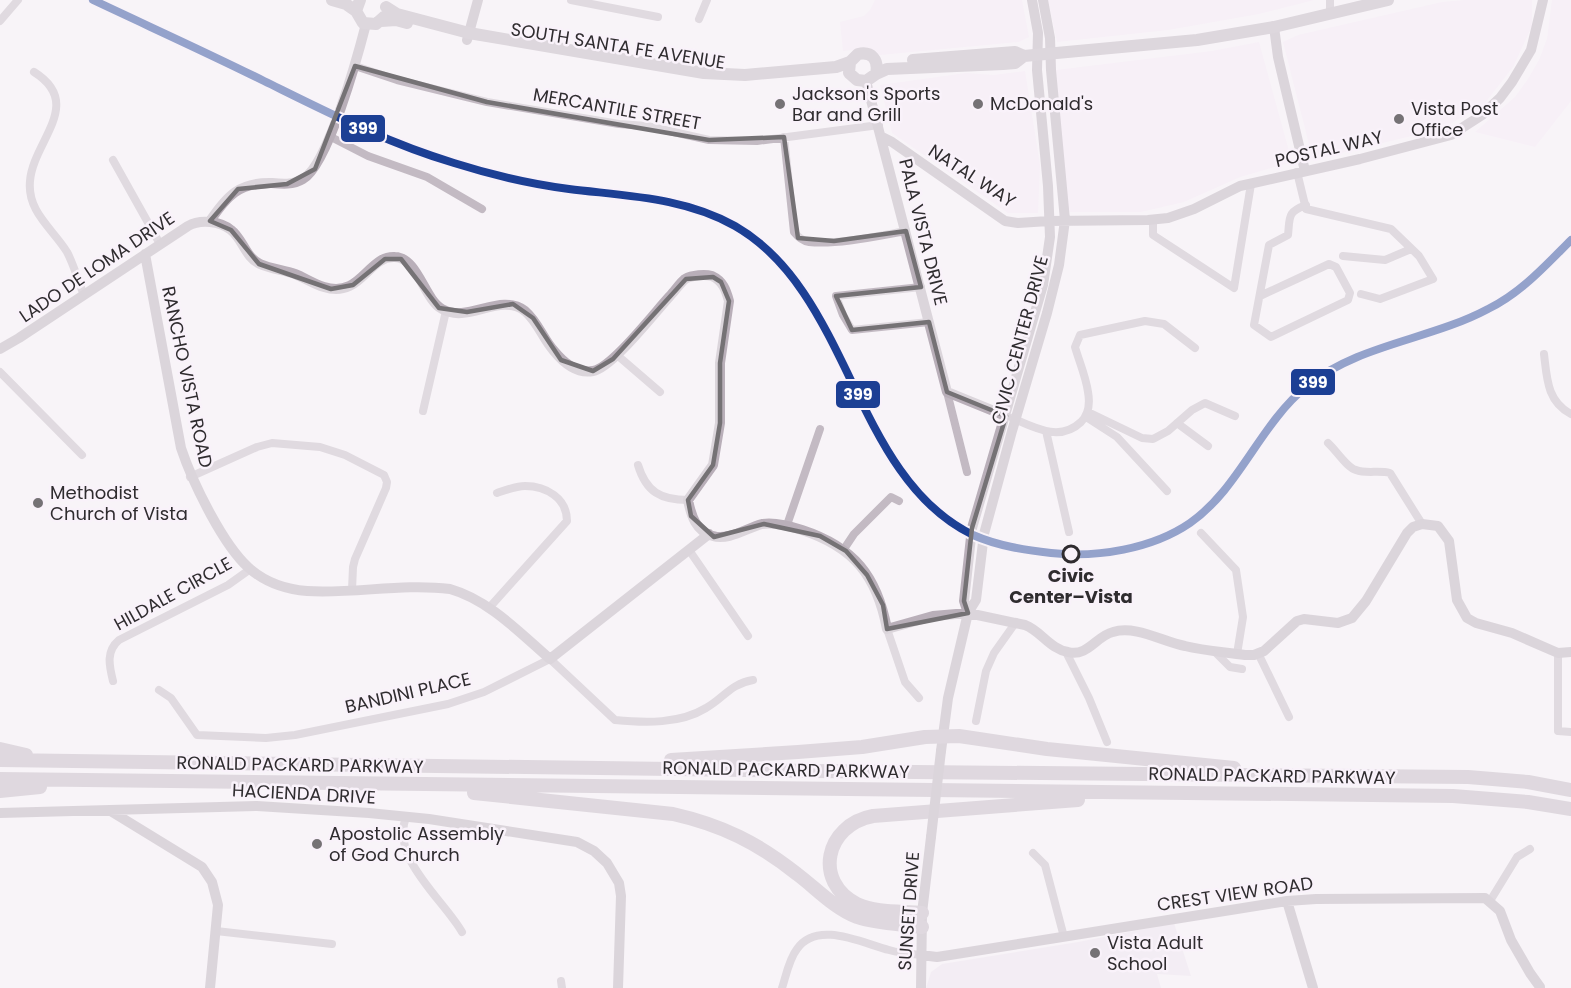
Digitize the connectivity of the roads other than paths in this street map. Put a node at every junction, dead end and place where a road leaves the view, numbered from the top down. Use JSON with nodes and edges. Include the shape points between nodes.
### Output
{"nodes":[{"id":1,"x":18,"y":0,"type":"edge"},
{"id":2,"x":332,"y":0,"type":"edge"},
{"id":3,"x":478,"y":0,"type":"edge"},
{"id":4,"x":571,"y":0,"type":"edge"},
{"id":5,"x":707,"y":0,"type":"edge"},
{"id":6,"x":1032,"y":0,"type":"edge"},
{"id":7,"x":1043,"y":0,"type":"edge"},
{"id":8,"x":1388,"y":0,"type":"edge"},
{"id":9,"x":1542,"y":0,"type":"edge"},
{"id":10,"x":384,"y":4,"type":"edge"},
{"id":11,"x":358,"y":6,"type":"edge"},
{"id":12,"x":1330,"y":6,"type":"edge"},
{"id":13,"x":658,"y":17,"type":"dead end"},
{"id":14,"x":699,"y":19,"type":"dead end"},
{"id":15,"x":0,"y":21,"type":"edge"},
{"id":16,"x":381,"y":21,"type":"junction"},
{"id":17,"x":366,"y":24,"type":"junction"},
{"id":18,"x":1274,"y":27,"type":"junction"},
{"id":19,"x":468,"y":36,"type":"junction"},
{"id":20,"x":1052,"y":54,"type":"junction"},
{"id":21,"x":1030,"y":55,"type":"junction"},
{"id":22,"x":850,"y":62,"type":"junction"},
{"id":23,"x":355,"y":66,"type":"junction"},
{"id":24,"x":34,"y":72,"type":"dead end"},
{"id":25,"x":872,"y":72,"type":"junction"},
{"id":26,"x":851,"y":76,"type":"junction"},
{"id":27,"x":879,"y":125,"type":"junction"},
{"id":28,"x":329,"y":136,"type":"junction"},
{"id":29,"x":784,"y":137,"type":"junction"},
{"id":30,"x":882,"y":137,"type":"junction"},
{"id":31,"x":113,"y":160,"type":"dead end"},
{"id":32,"x":1301,"y":171,"type":"junction"},
{"id":33,"x":1251,"y":184,"type":"junction"},
{"id":34,"x":1306,"y":205,"type":"junction"},
{"id":35,"x":482,"y":209,"type":"dead end"},
{"id":36,"x":1049,"y":220,"type":"junction"},
{"id":37,"x":1065,"y":220,"type":"junction"},
{"id":38,"x":1153,"y":220,"type":"junction"},
{"id":39,"x":210,"y":221,"type":"junction"},
{"id":40,"x":906,"y":231,"type":"junction"},
{"id":41,"x":160,"y":244,"type":"junction"},
{"id":42,"x":1411,"y":249,"type":"junction"},
{"id":43,"x":145,"y":254,"type":"junction"},
{"id":44,"x":1343,"y":256,"type":"dead end"},
{"id":45,"x":921,"y":287,"type":"junction"},
{"id":46,"x":1361,"y":294,"type":"dead end"},
{"id":47,"x":84,"y":295,"type":"junction"},
{"id":48,"x":1260,"y":296,"type":"junction"},
{"id":49,"x":446,"y":311,"type":"junction"},
{"id":50,"x":929,"y":322,"type":"junction"},
{"id":51,"x":1,"y":345,"type":"edge"},
{"id":52,"x":1195,"y":348,"type":"dead end"},
{"id":53,"x":1544,"y":354,"type":"dead end"},
{"id":54,"x":617,"y":355,"type":"junction"},
{"id":55,"x":0,"y":372,"type":"edge"},
{"id":56,"x":660,"y":392,"type":"dead end"},
{"id":57,"x":947,"y":392,"type":"junction"},
{"id":58,"x":423,"y":411,"type":"dead end"},
{"id":59,"x":1087,"y":414,"type":"junction"},
{"id":60,"x":1571,"y":414,"type":"edge"},
{"id":61,"x":1235,"y":416,"type":"dead end"},
{"id":62,"x":1011,"y":418,"type":"junction"},
{"id":63,"x":1177,"y":423,"type":"junction"},
{"id":64,"x":820,"y":429,"type":"dead end"},
{"id":65,"x":1046,"y":431,"type":"junction"},
{"id":66,"x":1328,"y":443,"type":"dead end"},
{"id":67,"x":1208,"y":446,"type":"dead end"},
{"id":68,"x":82,"y":455,"type":"dead end"},
{"id":69,"x":638,"y":465,"type":"dead end"},
{"id":70,"x":967,"y":472,"type":"dead end"},
{"id":71,"x":190,"y":477,"type":"junction"},
{"id":72,"x":1167,"y":491,"type":"dead end"},
{"id":73,"x":497,"y":493,"type":"dead end"},
{"id":74,"x":688,"y":500,"type":"junction"},
{"id":75,"x":899,"y":501,"type":"dead end"},
{"id":76,"x":1422,"y":524,"type":"junction"},
{"id":77,"x":787,"y":525,"type":"junction"},
{"id":78,"x":1069,"y":532,"type":"dead end"},
{"id":79,"x":1201,"y":533,"type":"dead end"},
{"id":80,"x":709,"y":534,"type":"junction"},
{"id":81,"x":844,"y":549,"type":"junction"},
{"id":82,"x":689,"y":550,"type":"junction"},
{"id":83,"x":249,"y":570,"type":"junction"},
{"id":84,"x":352,"y":590,"type":"junction"},
{"id":85,"x":489,"y":608,"type":"junction"},
{"id":86,"x":968,"y":613,"type":"junction"},
{"id":87,"x":1016,"y":622,"type":"junction"},
{"id":88,"x":887,"y":629,"type":"junction"},
{"id":89,"x":748,"y":636,"type":"dead end"},
{"id":90,"x":1213,"y":650,"type":"junction"},
{"id":91,"x":1066,"y":652,"type":"junction"},
{"id":92,"x":1571,"y":652,"type":"edge"},
{"id":93,"x":1258,"y":653,"type":"junction"},
{"id":94,"x":1558,"y":653,"type":"junction"},
{"id":95,"x":1237,"y":654,"type":"junction"},
{"id":96,"x":550,"y":658,"type":"junction"},
{"id":97,"x":1242,"y":669,"type":"dead end"},
{"id":98,"x":753,"y":680,"type":"dead end"},
{"id":99,"x":113,"y":681,"type":"dead end"},
{"id":100,"x":159,"y":690,"type":"dead end"},
{"id":101,"x":920,"y":698,"type":"dead end"},
{"id":102,"x":1289,"y":717,"type":"dead end"},
{"id":103,"x":976,"y":721,"type":"dead end"},
{"id":104,"x":1571,"y":732,"type":"edge"},
{"id":105,"x":942,"y":737,"type":"junction"},
{"id":106,"x":1107,"y":742,"type":"dead end"},
{"id":107,"x":0,"y":749,"type":"edge"},
{"id":108,"x":0,"y":760,"type":"edge"},
{"id":109,"x":42,"y":760,"type":"junction"},
{"id":110,"x":549,"y":766,"type":"junction"},
{"id":111,"x":1289,"y":776,"type":"junction"},
{"id":112,"x":0,"y":779,"type":"edge"},
{"id":113,"x":121,"y":780,"type":"junction"},
{"id":114,"x":406,"y":785,"type":"junction"},
{"id":115,"x":1571,"y":789,"type":"edge"},
{"id":116,"x":0,"y":791,"type":"edge"},
{"id":117,"x":1178,"y":794,"type":"junction"},
{"id":118,"x":1571,"y":809,"type":"edge"},
{"id":119,"x":108,"y":810,"type":"junction"},
{"id":120,"x":0,"y":813,"type":"edge"},
{"id":121,"x":406,"y":817,"type":"junction"},
{"id":122,"x":931,"y":837,"type":"joint"},
{"id":123,"x":1530,"y":849,"type":"dead end"},
{"id":124,"x":1033,"y":853,"type":"dead end"},
{"id":125,"x":1490,"y":901,"type":"junction"},
{"id":126,"x":1287,"y":902,"type":"junction"},
{"id":127,"x":922,"y":920,"type":"junction"},
{"id":128,"x":216,"y":932,"type":"junction"},
{"id":129,"x":462,"y":932,"type":"dead end"},
{"id":130,"x":1064,"y":937,"type":"junction"},
{"id":131,"x":332,"y":944,"type":"dead end"},
{"id":132,"x":921,"y":955,"type":"junction"},
{"id":133,"x":210,"y":988,"type":"edge"},
{"id":134,"x":618,"y":988,"type":"edge"},
{"id":135,"x":782,"y":988,"type":"edge"},
{"id":136,"x":921,"y":988,"type":"edge"},
{"id":137,"x":1313,"y":988,"type":"edge"},
{"id":138,"x":1540,"y":988,"type":"edge"}],
"edges":[{"from":1,"to":15,"type":"street"},
{"from":2,"to":11,"type":"main road"},
{"from":3,"to":19,"type":"street"},
{"from":4,"to":13,"type":"street"},
{"from":5,"to":14,"type":"street"},
{"from":6,"to":21,"type":"street","name":"CIVIC CENTER DRIVE","via":[[1038,33]]},
{"from":7,"to":20,"type":"street","name":"CIVIC CENTER DRIVE"},
{"from":8,"to":12,"type":"main road","name":"SOUTH SANTA FE AVENUE"},
{"from":9,"to":32,"type":"street","name":"POSTAL WAY","via":[[1531,51],[1500,98],[1482,115],[1451,135]]},
{"from":10,"to":16,"type":"main road","name":"SOUTH SANTA FE AVENUE","via":[[385,17]]},
{"from":10,"to":19,"type":"main road","name":"SOUTH SANTA FE AVENUE","via":[[397,14]]},
{"from":11,"to":17,"type":"main road","via":[[360,20]]},
{"from":12,"to":18,"type":"main road","name":"SOUTH SANTA FE AVENUE"},
{"from":16,"to":17,"type":"main road","name":"SOUTH SANTA FE AVENUE"},
{"from":16,"to":19,"type":"main road","name":"SOUTH SANTA FE AVENUE"},
{"from":17,"to":23,"type":"street"},
{"from":18,"to":20,"type":"main road","name":"SOUTH SANTA FE AVENUE","via":[[1197,40]]},
{"from":18,"to":32,"type":"street"},
{"from":19,"to":22,"type":"main road","name":"SOUTH SANTA FE AVENUE","via":[[719,75],[836,67]]},
{"from":19,"to":26,"type":"main road","name":"SOUTH SANTA FE AVENUE","via":[[712,80],[842,73]]},
{"from":20,"to":21,"type":"main road","name":"SOUTH SANTA FE AVENUE"},
{"from":20,"to":37,"type":"street","name":"CIVIC CENTER DRIVE"},
{"from":21,"to":25,"type":"main road","name":"SOUTH SANTA FE AVENUE","via":[[1015,63]]},
{"from":21,"to":36,"type":"street","name":"CIVIC CENTER DRIVE"},
{"from":22,"to":25,"type":"main road","name":"SOUTH SANTA FE AVENUE","via":[[855,56],[870,54]]},
{"from":22,"to":26,"type":"main road"},
{"from":23,"to":28,"type":"street"},
{"from":23,"to":29,"type":"street","name":"MERCANTILE STREET","via":[[487,102],[647,126],[709,140]]},
{"from":24,"to":47,"type":"street","via":[[55,93],[56,110],[32,170],[30,193],[37,214],[67,253]]},
{"from":25,"to":26,"type":"main road","name":"SOUTH SANTA FE AVENUE","via":[[857,80]]},
{"from":25,"to":27,"type":"street","name":"PALA VISTA DRIVE"},
{"from":27,"to":29,"type":"street","name":"MERCANTILE STREET"},
{"from":27,"to":30,"type":"street","name":"PALA VISTA DRIVE"},
{"from":28,"to":35,"type":"street","via":[[368,156],[427,177]]},
{"from":28,"to":39,"type":"street","via":[[315,168],[303,179],[287,184],[249,184],[222,203]]},
{"from":29,"to":40,"type":"street","via":[[794,232],[798,238],[807,242],[834,241]]},
{"from":30,"to":36,"type":"street","name":"NATAL WAY","via":[[1005,221]]},
{"from":30,"to":40,"type":"street","name":"PALA VISTA DRIVE"},
{"from":31,"to":41,"type":"street"},
{"from":32,"to":33,"type":"street","name":"POSTAL WAY"},
{"from":32,"to":34,"type":"street"},
{"from":33,"to":38,"type":"street","name":"POSTAL WAY","via":[[1177,215]]},
{"from":33,"to":38,"type":"street","via":[[1234,288],[1154,235]]},
{"from":34,"to":42,"type":"street","via":[[1306,209],[1391,229]]},
{"from":34,"to":48,"type":"street","via":[[1290,214],[1288,235],[1269,244]]},
{"from":36,"to":37,"type":"street","name":"POSTAL WAY"},
{"from":36,"to":62,"type":"street","name":"CIVIC CENTER DRIVE","via":[[1043,285]]},
{"from":37,"to":38,"type":"street","name":"POSTAL WAY"},
{"from":37,"to":62,"type":"street","name":"CIVIC CENTER DRIVE","via":[[1047,314]]},
{"from":39,"to":41,"type":"street","name":"LADO DE LOMA DRIVE","via":[[192,223]]},
{"from":39,"to":49,"type":"street","via":[[231,230],[260,264],[331,289],[353,285],[386,259],[401,258],[433,301]]},
{"from":40,"to":45,"type":"street","name":"PALA VISTA DRIVE"},
{"from":41,"to":43,"type":"street","name":"LADO DE LOMA DRIVE"},
{"from":42,"to":44,"type":"street","via":[[1385,260]]},
{"from":42,"to":46,"type":"street","via":[[1433,279],[1380,299]]},
{"from":43,"to":47,"type":"street","name":"LADO DE LOMA DRIVE"},
{"from":43,"to":71,"type":"street","name":"RANCHO VISTA ROAD","via":[[181,448]]},
{"from":45,"to":50,"type":"street","name":"PALA VISTA DRIVE"},
{"from":45,"to":50,"type":"street","via":[[836,296],[852,330]]},
{"from":47,"to":51,"type":"street","name":"LADO DE LOMA DRIVE"},
{"from":48,"to":48,"type":"street","via":[[1254,325],[1271,337],[1348,300],[1350,293],[1336,267],[1329,264]]},
{"from":49,"to":54,"type":"street","via":[[467,312],[513,304],[533,318],[549,345],[577,369],[593,371]]},
{"from":49,"to":58,"type":"street"},
{"from":50,"to":57,"type":"street","name":"PALA VISTA DRIVE"},
{"from":52,"to":59,"type":"street","via":[[1164,324],[1145,321],[1080,335],[1075,347],[1088,391]]},
{"from":53,"to":60,"type":"street","via":[[1551,395]]},
{"from":54,"to":56,"type":"street"},
{"from":54,"to":74,"type":"street","via":[[686,279],[705,274],[721,282],[729,301],[720,363],[720,423],[713,465]]},
{"from":55,"to":68,"type":"street"},
{"from":57,"to":62,"type":"street"},
{"from":57,"to":70,"type":"street","name":"PALA VISTA DRIVE"},
{"from":59,"to":63,"type":"street","via":[[1142,438],[1153,439]]},
{"from":59,"to":65,"type":"street","via":[[1066,432]]},
{"from":59,"to":72,"type":"street","via":[[1117,437]]},
{"from":61,"to":63,"type":"street","via":[[1205,403]]},
{"from":62,"to":65,"type":"street"},
{"from":62,"to":86,"type":"street","name":"CIVIC CENTER DRIVE","via":[[984,534],[976,600]]},
{"from":63,"to":67,"type":"street"},
{"from":64,"to":77,"type":"street"},
{"from":65,"to":78,"type":"street"},
{"from":66,"to":76,"type":"street","via":[[1355,470],[1390,473]]},
{"from":69,"to":74,"type":"street","via":[[652,490],[663,497]]},
{"from":71,"to":83,"type":"street","name":"RANCHO VISTA ROAD","via":[[227,545]]},
{"from":71,"to":84,"type":"street","via":[[272,443],[320,447],[384,475],[386,488],[355,559]]},
{"from":73,"to":85,"type":"street","via":[[522,486],[539,487],[561,500],[567,521]]},
{"from":74,"to":80,"type":"street","via":[[691,516]]},
{"from":75,"to":81,"type":"street","via":[[891,497]]},
{"from":76,"to":93,"type":"street","via":[[1407,533],[1352,618],[1338,623],[1297,621]]},
{"from":76,"to":94,"type":"street","via":[[1438,526],[1448,538],[1456,600],[1467,618]]},
{"from":77,"to":80,"type":"street","via":[[764,524],[726,536]]},
{"from":77,"to":81,"type":"street"},
{"from":79,"to":95,"type":"street","via":[[1236,570],[1243,617]]},
{"from":80,"to":82,"type":"street","name":"BANDINI PLACE"},
{"from":81,"to":88,"type":"street","via":[[876,589]]},
{"from":82,"to":89,"type":"street"},
{"from":82,"to":96,"type":"street","name":"BANDINI PLACE"},
{"from":83,"to":84,"type":"street","name":"RANCHO VISTA ROAD","via":[[293,589]]},
{"from":83,"to":99,"type":"street","name":"HILDALE CIRCLE","via":[[228,585],[119,640],[110,654]]},
{"from":84,"to":85,"type":"street","name":"RANCHO VISTA ROAD","via":[[450,589]]},
{"from":85,"to":96,"type":"street","name":"RANCHO VISTA ROAD"},
{"from":86,"to":87,"type":"street"},
{"from":86,"to":88,"type":"street","via":[[933,616]]},
{"from":86,"to":105,"type":"street","name":"CIVIC CENTER DRIVE"},
{"from":87,"to":91,"type":"street","via":[[1031,627]]},
{"from":87,"to":103,"type":"street","via":[[986,671]]},
{"from":88,"to":101,"type":"street","via":[[905,682]]},
{"from":90,"to":91,"type":"street","via":[[1144,633],[1112,632],[1087,649]]},
{"from":90,"to":95,"type":"street"},
{"from":90,"to":97,"type":"street","via":[[1230,667]]},
{"from":91,"to":106,"type":"street"},
{"from":92,"to":94,"type":"street"},
{"from":93,"to":95,"type":"street"},
{"from":93,"to":102,"type":"street"},
{"from":94,"to":104,"type":"street","via":[[1558,731]]},
{"from":96,"to":98,"type":"street","name":"RANCHO VISTA ROAD","via":[[615,720],[662,721],[693,714],[706,709],[740,682]]},
{"from":96,"to":100,"type":"street","name":"BANDINI PLACE","via":[[484,692],[448,704],[266,738],[197,735],[171,698]]},
{"from":105,"to":110,"type":"highway","via":[[798,752]]},
{"from":105,"to":111,"type":"highway","via":[[1227,766]]},
{"from":105,"to":122,"type":"street","name":"CIVIC CENTER DRIVE","bridge":true},
{"from":107,"to":109,"type":"highway"},
{"from":108,"to":109,"type":"highway","name":"RONALD PACKARD PARKWAY"},
{"from":109,"to":110,"type":"highway","name":"RONALD PACKARD PARKWAY"},
{"from":110,"to":111,"type":"highway","name":"RONALD PACKARD PARKWAY"},
{"from":111,"to":115,"type":"highway","name":"RONALD PACKARD PARKWAY","via":[[1468,777]]},
{"from":112,"to":113,"type":"highway","name":"RONALD PACKARD PARKWAY"},
{"from":113,"to":114,"type":"highway","name":"RONALD PACKARD PARKWAY"},
{"from":113,"to":116,"type":"highway"},
{"from":114,"to":117,"type":"highway","name":"RONALD PACKARD PARKWAY"},
{"from":114,"to":127,"type":"highway","via":[[699,820],[763,849],[844,911],[872,921]]},
{"from":117,"to":118,"type":"highway","name":"RONALD PACKARD PARKWAY","via":[[1453,796]]},
{"from":117,"to":127,"type":"highway","via":[[873,816],[847,826],[831,853],[831,872],[838,889],[866,907]]},
{"from":119,"to":120,"type":"street","name":"HACIENDA DRIVE"},
{"from":119,"to":121,"type":"street","name":"HACIENDA DRIVE","via":[[256,806]]},
{"from":119,"to":128,"type":"street","via":[[202,867],[216,894]]},
{"from":121,"to":129,"type":"street","via":[[402,835],[406,854]]},
{"from":121,"to":134,"type":"street","name":"HACIENDA DRIVE","via":[[577,842],[600,856],[619,883],[621,896]]},
{"from":122,"to":127,"type":"street","name":"SUNSET DRIVE"},
{"from":123,"to":125,"type":"street","via":[[1517,857]]},
{"from":124,"to":130,"type":"street","via":[[1045,865]]},
{"from":125,"to":126,"type":"street","name":"CREST VIEW ROAD","via":[[1461,898]]},
{"from":125,"to":138,"type":"street","via":[[1500,911]]},
{"from":126,"to":130,"type":"street","name":"CREST VIEW ROAD"},
{"from":126,"to":137,"type":"street"},
{"from":127,"to":132,"type":"street","name":"SUNSET DRIVE"},
{"from":128,"to":131,"type":"street"},
{"from":128,"to":133,"type":"street"},
{"from":130,"to":132,"type":"street","name":"CREST VIEW ROAD","via":[[943,956]]},
{"from":132,"to":135,"type":"street","via":[[840,936],[810,937],[795,951]]},
{"from":132,"to":136,"type":"street","name":"SUNSET DRIVE"}]}
